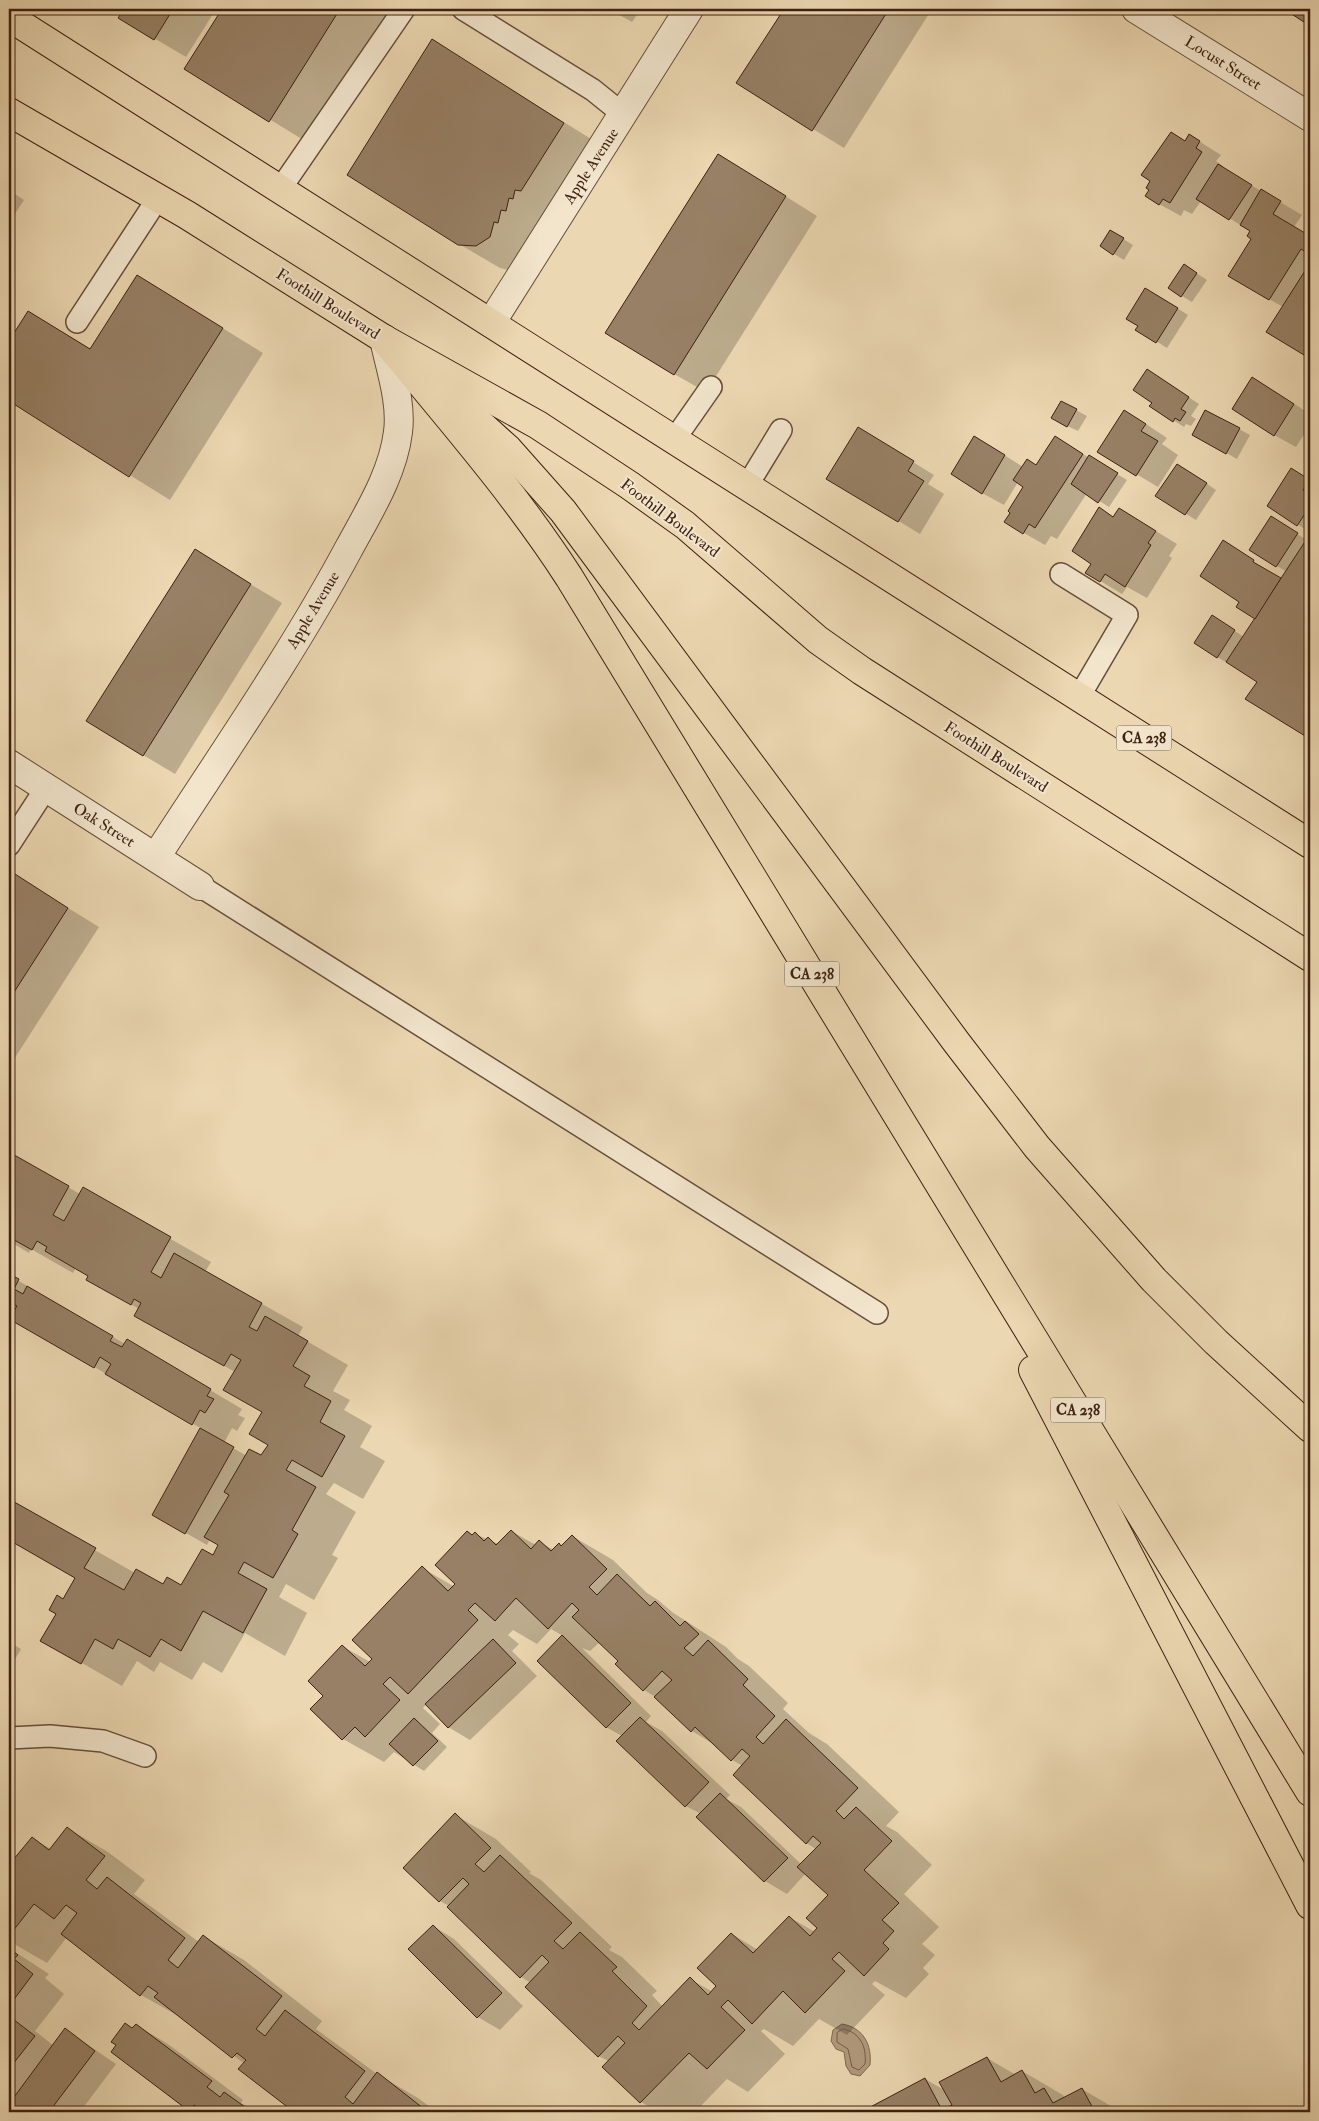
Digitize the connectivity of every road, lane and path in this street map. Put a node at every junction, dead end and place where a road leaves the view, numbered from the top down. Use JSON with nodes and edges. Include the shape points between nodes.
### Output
{"nodes":[{"id":1,"x":404,"y":9,"type":"edge"},
{"id":2,"x":463,"y":9,"type":"edge"},
{"id":3,"x":689,"y":9,"type":"edge"},
{"id":4,"x":1136,"y":9,"type":"edge"},
{"id":5,"x":9,"y":17,"type":"edge"},
{"id":6,"x":9,"y":112,"type":"edge"},
{"id":7,"x":624,"y":115,"type":"junction"},
{"id":8,"x":1310,"y":117,"type":"edge"},
{"id":9,"x":281,"y":188,"type":"junction"},
{"id":10,"x":158,"y":198,"type":"junction"},
{"id":11,"x":77,"y":322,"type":"dead end"},
{"id":12,"x":491,"y":323,"type":"junction"},
{"id":13,"x":384,"y":339,"type":"junction"},
{"id":14,"x":711,"y":387,"type":"dead end"},
{"id":15,"x":781,"y":430,"type":"dead end"},
{"id":16,"x":674,"y":440,"type":"junction"},
{"id":17,"x":747,"y":486,"type":"junction"},
{"id":18,"x":1061,"y":574,"type":"dead end"},
{"id":19,"x":1079,"y":697,"type":"junction"},
{"id":20,"x":9,"y":764,"type":"edge"},
{"id":21,"x":46,"y":788,"type":"junction"},
{"id":22,"x":1310,"y":844,"type":"edge"},
{"id":23,"x":9,"y":845,"type":"edge"},
{"id":24,"x":156,"y":857,"type":"junction"},
{"id":25,"x":200,"y":886,"type":"joint"},
{"id":26,"x":1310,"y":957,"type":"edge"},
{"id":27,"x":846,"y":1029,"type":"junction"},
{"id":28,"x":877,"y":1313,"type":"dead end"},
{"id":29,"x":1310,"y":1428,"type":"edge"},
{"id":30,"x":9,"y":1738,"type":"edge"},
{"id":31,"x":145,"y":1756,"type":"dead end"},
{"id":32,"x":1310,"y":1792,"type":"edge"},
{"id":33,"x":1310,"y":1905,"type":"edge"}],
"edges":[{"from":1,"to":9,"type":"lane"},
{"from":2,"to":7,"type":"lane","via":[[593,90]]},
{"from":3,"to":7,"type":"street","name":"Apple Avenue"},
{"from":4,"to":8,"type":"street","name":"Locust Street"},
{"from":5,"to":9,"type":"main road"},
{"from":6,"to":10,"type":"main road","name":"Foothill Boulevard"},
{"from":7,"to":12,"type":"street","name":"Apple Avenue"},
{"from":9,"to":12,"type":"main road"},
{"from":10,"to":11,"type":"lane"},
{"from":10,"to":13,"type":"main road","name":"Foothill Boulevard"},
{"from":12,"to":16,"type":"main road"},
{"from":13,"to":24,"type":"street","name":"Apple Avenue","via":[[398,408],[399,430],[387,474],[304,627]]},
{"from":13,"to":26,"type":"main road","name":"Foothill Boulevard","via":[[538,426],[629,485],[685,525],[818,640],[862,671]]},
{"from":13,"to":27,"type":"main road","number":"CA 238","via":[[497,476],[548,544]]},
{"from":13,"to":29,"type":"main road","via":[[501,443],[563,511],[956,1043],[1065,1180],[1185,1311]]},
{"from":14,"to":16,"type":"lane"},
{"from":15,"to":17,"type":"lane"},
{"from":16,"to":17,"type":"main road"},
{"from":17,"to":19,"type":"main road","number":"CA 238"},
{"from":18,"to":19,"type":"lane","via":[[1127,615]]},
{"from":19,"to":22,"type":"main road","number":"CA 238"},
{"from":20,"to":21,"type":"street","name":"Oak Street"},
{"from":21,"to":23,"type":"lane"},
{"from":21,"to":24,"type":"street","name":"Oak Street"},
{"from":24,"to":25,"type":"street","name":"Oak Street"},
{"from":25,"to":28,"type":"lane"},
{"from":27,"to":32,"type":"main road","number":"CA 238"},
{"from":27,"to":33,"type":"main road","via":[[992,1290]]},
{"from":30,"to":31,"type":"lane","via":[[50,1736],[103,1741]]}]}
